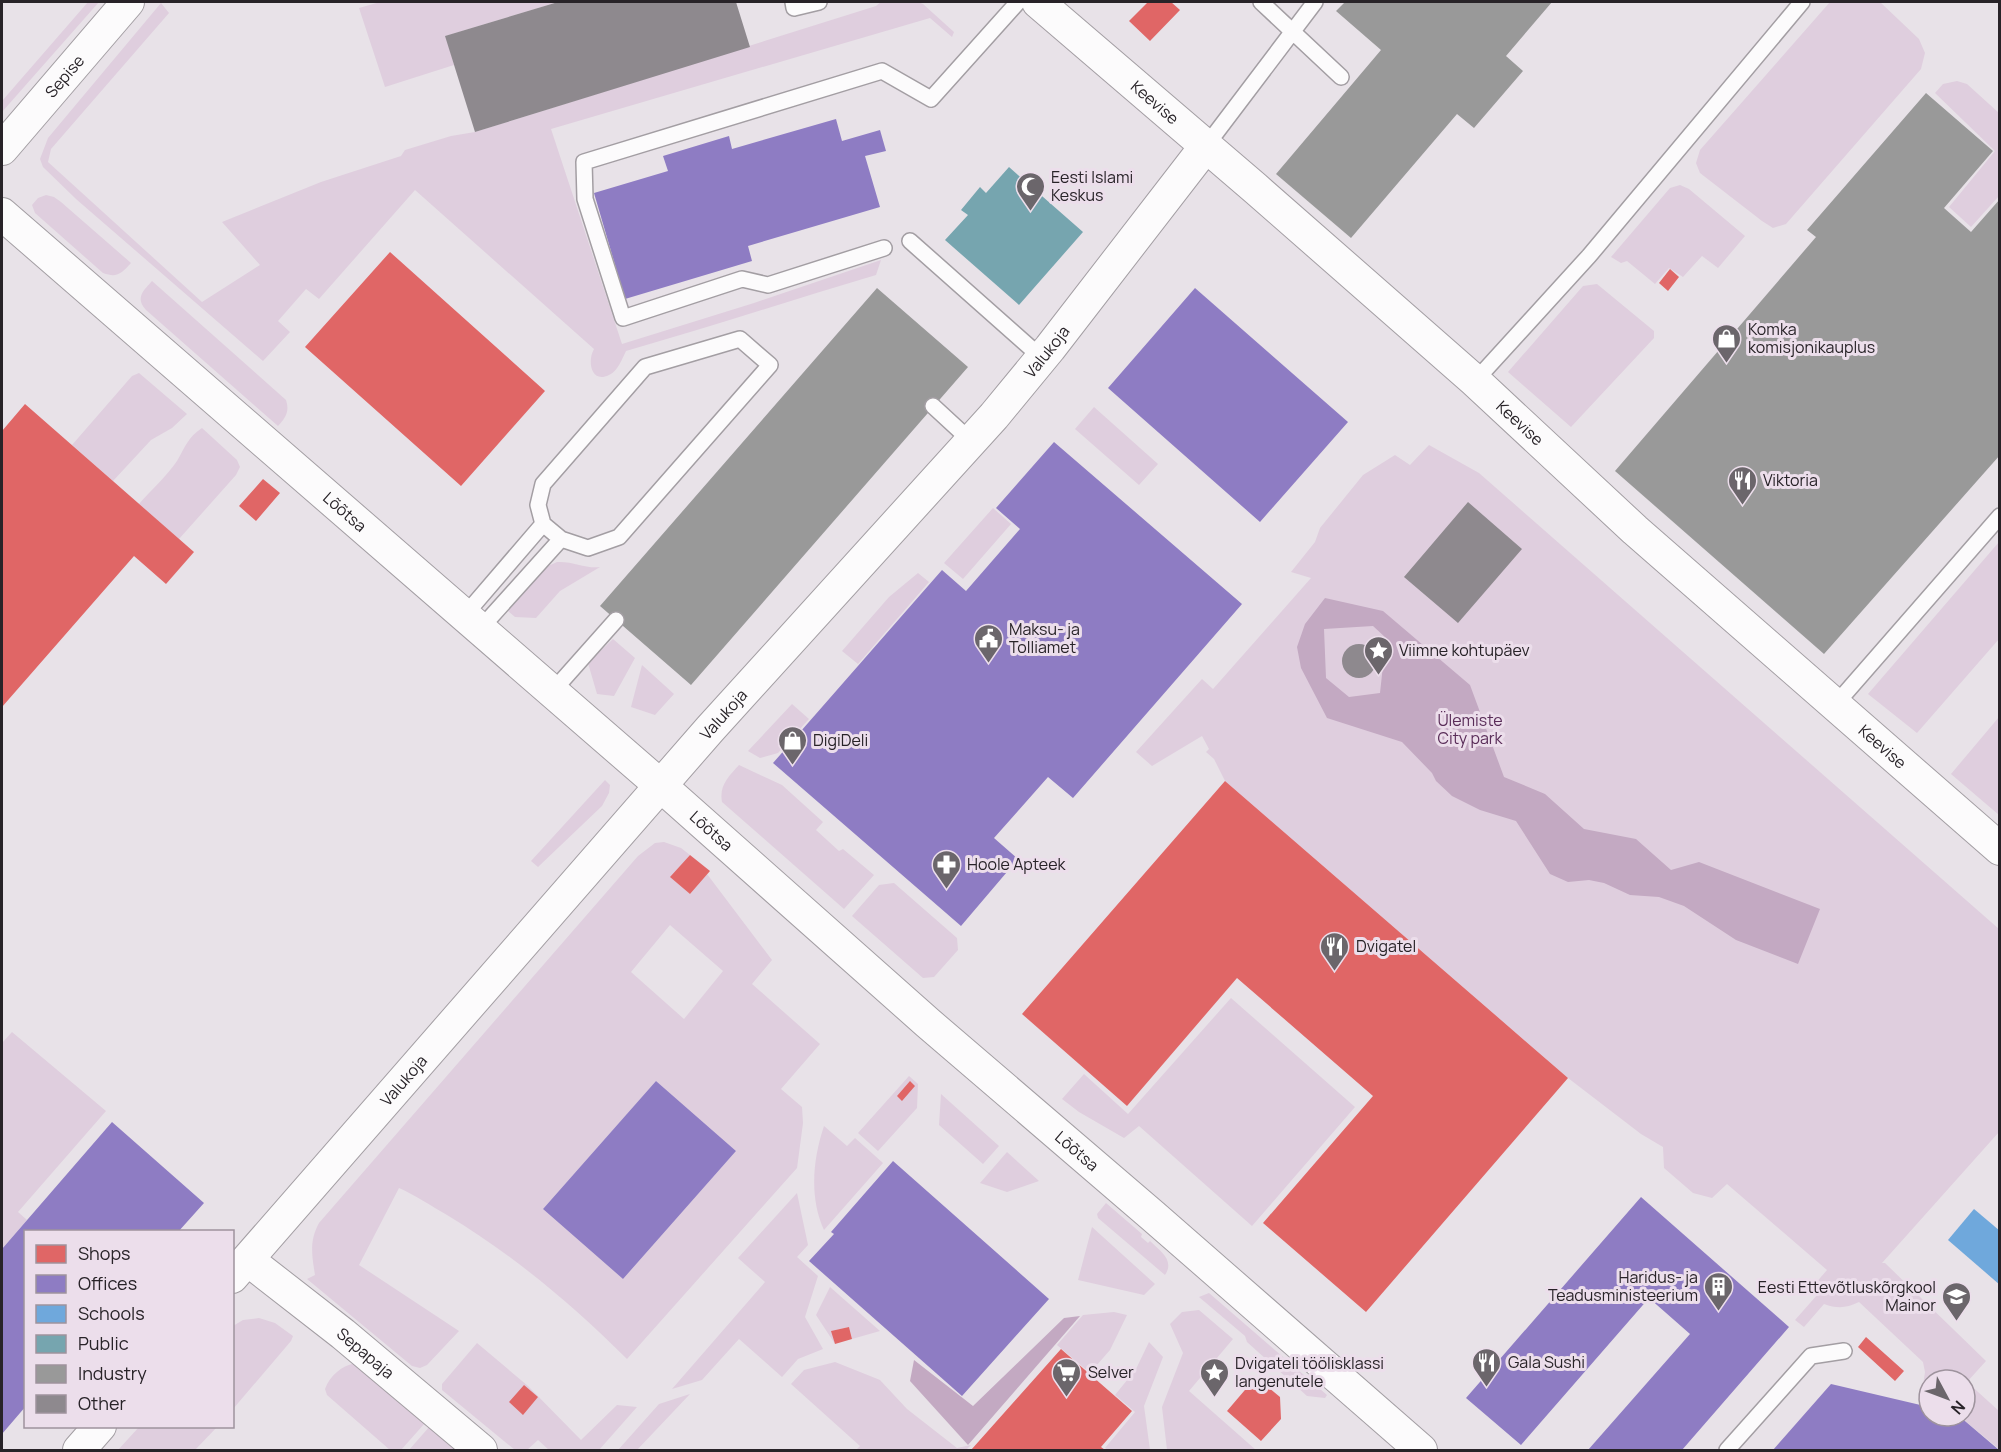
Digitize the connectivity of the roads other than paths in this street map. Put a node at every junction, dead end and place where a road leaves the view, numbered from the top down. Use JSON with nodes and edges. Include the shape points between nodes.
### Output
{"nodes":[{"id":1,"x":128,"y":2,"type":"edge"},
{"id":2,"x":793,"y":2,"type":"edge"},
{"id":3,"x":819,"y":2,"type":"edge"},
{"id":4,"x":1017,"y":2,"type":"edge"},
{"id":5,"x":1261,"y":2,"type":"edge"},
{"id":6,"x":1315,"y":2,"type":"edge"},
{"id":7,"x":1802,"y":2,"type":"edge"},
{"id":8,"x":1048,"y":5,"type":"edge"},
{"id":9,"x":1292,"y":32,"type":"junction"},
{"id":10,"x":1341,"y":77,"type":"dead end"},
{"id":11,"x":1206,"y":146,"type":"junction"},
{"id":12,"x":2,"y":149,"type":"edge"},
{"id":13,"x":2,"y":214,"type":"edge"},
{"id":14,"x":910,"y":241,"type":"dead end"},
{"id":15,"x":884,"y":248,"type":"dead end"},
{"id":16,"x":1042,"y":358,"type":"junction"},
{"id":17,"x":1475,"y":381,"type":"junction"},
{"id":18,"x":933,"y":406,"type":"dead end"},
{"id":19,"x":972,"y":442,"type":"junction"},
{"id":20,"x":2000,"y":516,"type":"edge"},
{"id":21,"x":543,"y":524,"type":"junction"},
{"id":22,"x":561,"y":539,"type":"junction"},
{"id":23,"x":616,"y":620,"type":"dead end"},
{"id":24,"x":472,"y":622,"type":"junction"},
{"id":25,"x":552,"y":692,"type":"junction"},
{"id":26,"x":1835,"y":705,"type":"junction"},
{"id":27,"x":661,"y":786,"type":"junction"},
{"id":28,"x":2000,"y":849,"type":"edge"},
{"id":29,"x":240,"y":1269,"type":"edge"},
{"id":30,"x":1844,"y":1351,"type":"dead end"},
{"id":31,"x":98,"y":1428,"type":"edge"},
{"id":32,"x":79,"y":1450,"type":"edge"},
{"id":33,"x":481,"y":1450,"type":"edge"},
{"id":34,"x":1421,"y":1450,"type":"edge"},
{"id":35,"x":1727,"y":1450,"type":"edge"}],
"edges":[{"from":1,"to":12,"type":"street","name":"Sepise"},
{"from":2,"to":3,"type":"lane","via":[[794,8]]},
{"from":4,"to":15,"type":"lane","via":[[931,99],[882,71],[584,162],[585,199],[623,318],[742,279],[768,285]]},
{"from":5,"to":9,"type":"lane"},
{"from":6,"to":9,"type":"lane"},
{"from":7,"to":17,"type":"lane","via":[[1588,256]]},
{"from":8,"to":11,"type":"street","name":"Keevise"},
{"from":9,"to":10,"type":"lane"},
{"from":9,"to":11,"type":"lane"},
{"from":11,"to":16,"type":"street","name":"Valukoja"},
{"from":11,"to":17,"type":"street","name":"Keevise"},
{"from":13,"to":24,"type":"street","name":"Lõõtsa"},
{"from":14,"to":16,"type":"lane"},
{"from":16,"to":19,"type":"street","name":"Valukoja"},
{"from":17,"to":26,"type":"street","name":"Keevise","via":[[1635,530]]},
{"from":18,"to":19,"type":"lane"},
{"from":19,"to":27,"type":"street","name":"Valukoja"},
{"from":20,"to":26,"type":"lane"},
{"from":21,"to":22,"type":"lane"},
{"from":21,"to":22,"type":"lane","via":[[538,505],[543,484],[645,367],[740,339],[770,365],[619,537],[588,548]]},
{"from":21,"to":24,"type":"lane"},
{"from":22,"to":24,"type":"lane"},
{"from":23,"to":25,"type":"lane"},
{"from":24,"to":25,"type":"street","name":"Lõõtsa"},
{"from":25,"to":27,"type":"street","name":"Lõõtsa"},
{"from":26,"to":28,"type":"street","name":"Keevise"},
{"from":27,"to":29,"type":"street","name":"Valukoja"},
{"from":27,"to":34,"type":"street","name":"Lõõtsa"},
{"from":29,"to":33,"type":"street","name":"Sepapaja","via":[[398,1379]]},
{"from":30,"to":35,"type":"lane","via":[[1810,1356]]},
{"from":31,"to":32,"type":"street"}]}
